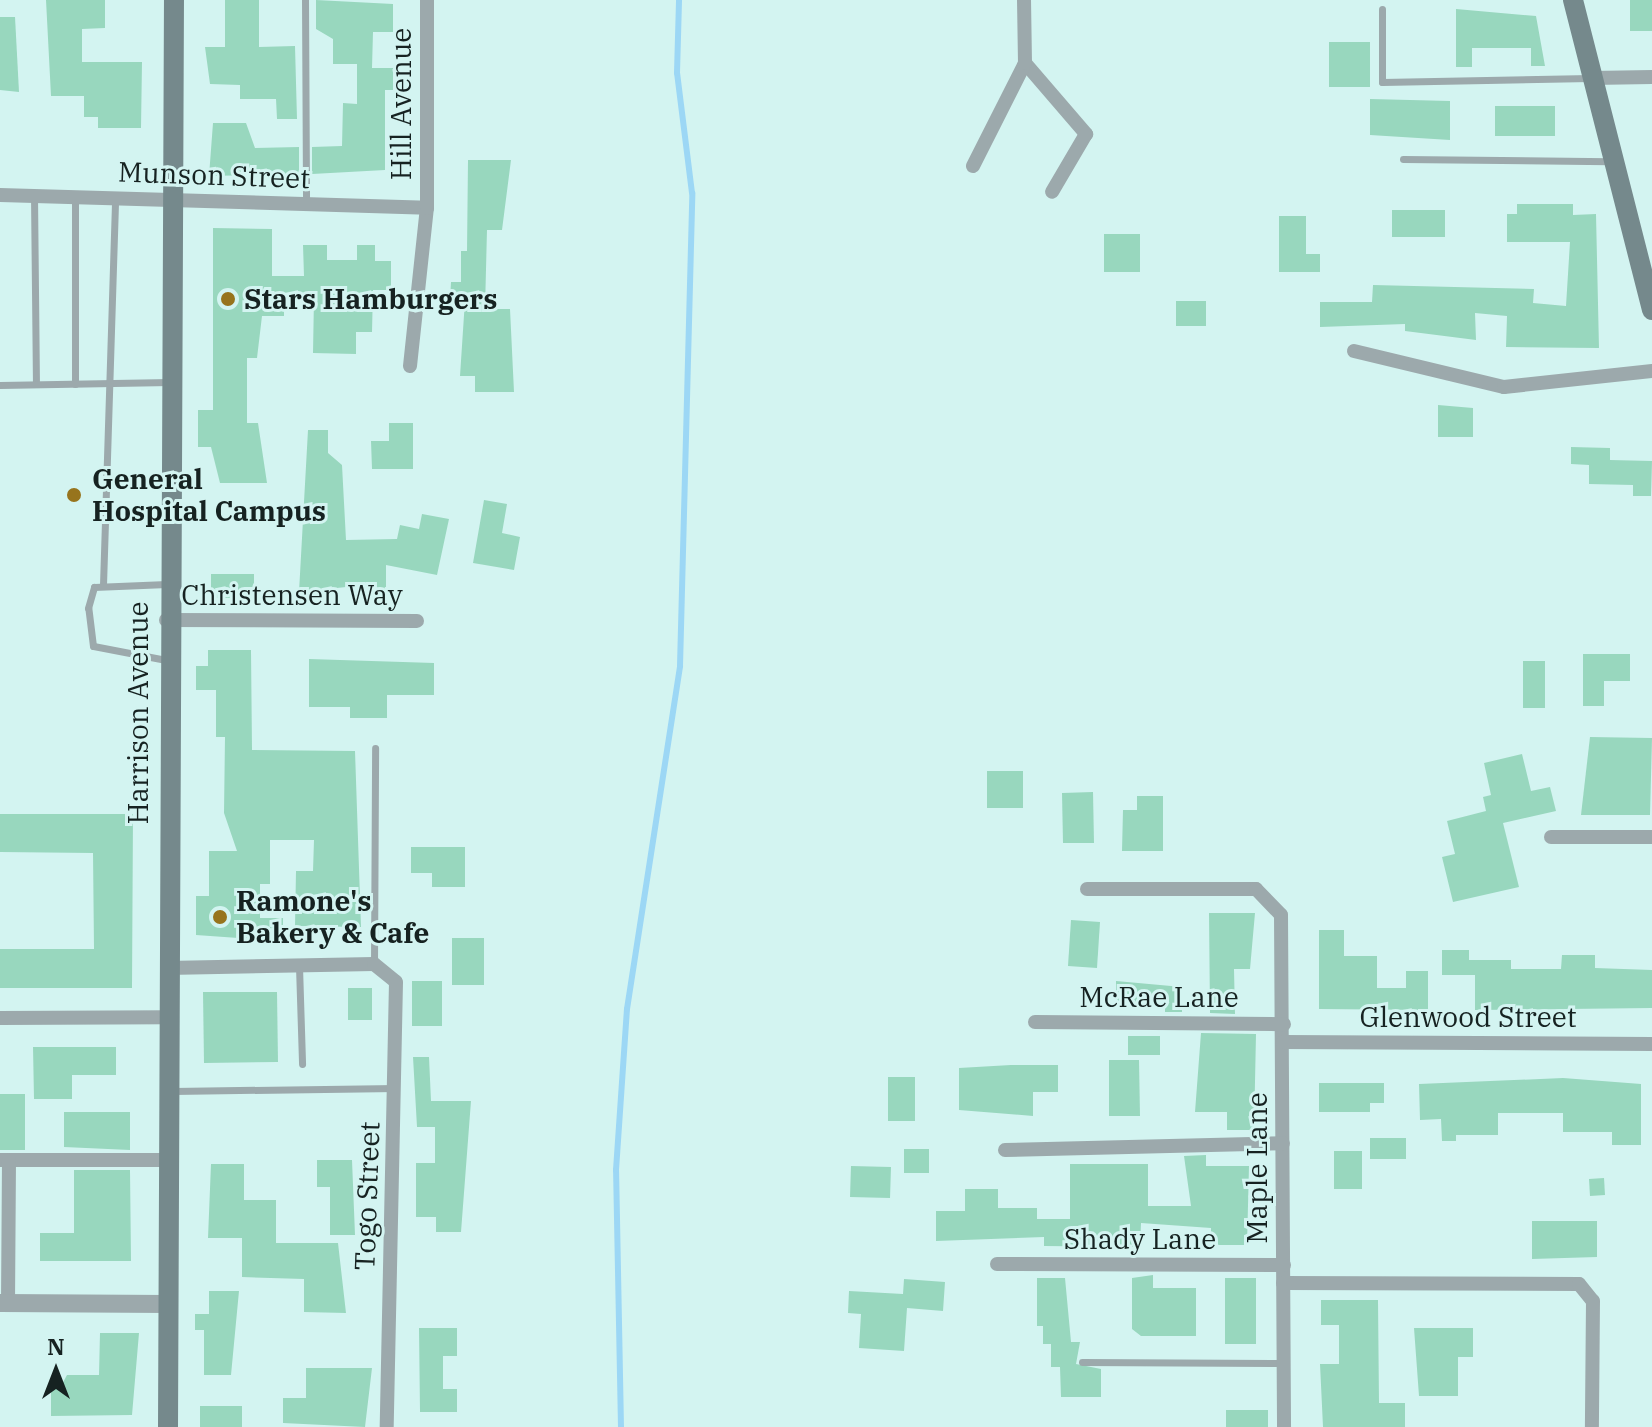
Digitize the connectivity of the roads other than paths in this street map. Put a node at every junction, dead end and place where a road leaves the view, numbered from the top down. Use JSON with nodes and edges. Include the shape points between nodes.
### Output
{"nodes":[{"id":1,"x":174,"y":0,"type":"edge"},
{"id":2,"x":305,"y":0,"type":"edge"},
{"id":3,"x":427,"y":0,"type":"edge"},
{"id":4,"x":1024,"y":0,"type":"edge"},
{"id":5,"x":1573,"y":0,"type":"edge"},
{"id":6,"x":1382,"y":9,"type":"dead end"},
{"id":7,"x":1025,"y":63,"type":"junction"},
{"id":8,"x":1652,"y":77,"type":"edge"},
{"id":9,"x":1592,"y":78,"type":"junction"},
{"id":10,"x":1403,"y":159,"type":"dead end"},
{"id":11,"x":1613,"y":161,"type":"junction"},
{"id":12,"x":973,"y":166,"type":"dead end"},
{"id":13,"x":1052,"y":192,"type":"dead end"},
{"id":14,"x":0,"y":195,"type":"edge"},
{"id":15,"x":34,"y":195,"type":"junction"},
{"id":16,"x":75,"y":196,"type":"junction"},
{"id":17,"x":115,"y":197,"type":"junction"},
{"id":18,"x":172,"y":198,"type":"junction"},
{"id":19,"x":306,"y":205,"type":"junction"},
{"id":20,"x":427,"y":208,"type":"junction"},
{"id":21,"x":1646,"y":258,"type":"edge"},
{"id":22,"x":1652,"y":310,"type":"edge"},
{"id":23,"x":1354,"y":351,"type":"dead end"},
{"id":24,"x":410,"y":366,"type":"dead end"},
{"id":25,"x":1652,"y":371,"type":"edge"},
{"id":26,"x":170,"y":382,"type":"junction"},
{"id":27,"x":36,"y":384,"type":"junction"},
{"id":28,"x":75,"y":384,"type":"junction"},
{"id":29,"x":111,"y":384,"type":"junction"},
{"id":30,"x":0,"y":385,"type":"edge"},
{"id":31,"x":167,"y":584,"type":"junction"},
{"id":32,"x":103,"y":585,"type":"junction"},
{"id":33,"x":166,"y":620,"type":"junction"},
{"id":34,"x":417,"y":621,"type":"dead end"},
{"id":35,"x":166,"y":660,"type":"junction"},
{"id":36,"x":375,"y":748,"type":"dead end"},
{"id":37,"x":1551,"y":837,"type":"dead end"},
{"id":38,"x":1652,"y":837,"type":"edge"},
{"id":39,"x":1087,"y":889,"type":"dead end"},
{"id":40,"x":299,"y":966,"type":"junction"},
{"id":41,"x":380,"y":967,"type":"junction"},
{"id":42,"x":167,"y":968,"type":"junction"},
{"id":43,"x":166,"y":1017,"type":"junction"},
{"id":44,"x":0,"y":1018,"type":"edge"},
{"id":45,"x":1035,"y":1022,"type":"dead end"},
{"id":46,"x":1284,"y":1024,"type":"junction"},
{"id":47,"x":1283,"y":1042,"type":"junction"},
{"id":48,"x":1652,"y":1044,"type":"edge"},
{"id":49,"x":302,"y":1064,"type":"dead end"},
{"id":50,"x":396,"y":1088,"type":"junction"},
{"id":51,"x":167,"y":1091,"type":"junction"},
{"id":52,"x":1283,"y":1143,"type":"junction"},
{"id":53,"x":1005,"y":1150,"type":"dead end"},
{"id":54,"x":4,"y":1160,"type":"edge"},
{"id":55,"x":167,"y":1160,"type":"junction"},
{"id":56,"x":997,"y":1264,"type":"dead end"},
{"id":57,"x":1284,"y":1265,"type":"junction"},
{"id":58,"x":1283,"y":1283,"type":"junction"},
{"id":59,"x":4,"y":1303,"type":"edge"},
{"id":60,"x":168,"y":1304,"type":"junction"},
{"id":61,"x":1082,"y":1362,"type":"dead end"},
{"id":62,"x":1283,"y":1363,"type":"junction"},
{"id":63,"x":168,"y":1427,"type":"edge"},
{"id":64,"x":387,"y":1427,"type":"edge"},
{"id":65,"x":1284,"y":1427,"type":"edge"},
{"id":66,"x":1592,"y":1427,"type":"edge"}],
"edges":[{"from":1,"to":18,"type":"main road","name":"Harrison Avenue"},
{"from":2,"to":19,"type":"lane"},
{"from":3,"to":20,"type":"street","name":"Hill Avenue"},
{"from":4,"to":7,"type":"street"},
{"from":5,"to":9,"type":"main road"},
{"from":6,"to":9,"type":"lane","via":[[1382,82]]},
{"from":7,"to":12,"type":"street"},
{"from":7,"to":13,"type":"street","via":[[1086,134]]},
{"from":8,"to":9,"type":"street"},
{"from":9,"to":11,"type":"main road"},
{"from":10,"to":11,"type":"lane"},
{"from":11,"to":21,"type":"main road"},
{"from":14,"to":15,"type":"street","name":"Munson Street"},
{"from":15,"to":16,"type":"street","name":"Munson Street"},
{"from":15,"to":27,"type":"lane"},
{"from":16,"to":17,"type":"street","name":"Munson Street"},
{"from":16,"to":28,"type":"lane"},
{"from":17,"to":18,"type":"street","name":"Munson Street"},
{"from":17,"to":29,"type":"lane"},
{"from":18,"to":19,"type":"street","name":"Munson Street"},
{"from":18,"to":26,"type":"main road","name":"Harrison Avenue"},
{"from":19,"to":20,"type":"street","name":"Munson Street"},
{"from":20,"to":24,"type":"street","name":"Hill Avenue"},
{"from":21,"to":22,"type":"main road"},
{"from":23,"to":25,"type":"street","via":[[1504,387]]},
{"from":26,"to":29,"type":"lane"},
{"from":26,"to":31,"type":"main road","name":"Harrison Avenue"},
{"from":27,"to":28,"type":"lane"},
{"from":27,"to":30,"type":"lane"},
{"from":28,"to":29,"type":"lane"},
{"from":29,"to":32,"type":"lane"},
{"from":31,"to":32,"type":"lane"},
{"from":31,"to":33,"type":"main road","name":"Harrison Avenue"},
{"from":32,"to":35,"type":"lane","via":[[89,597],[93,646]]},
{"from":33,"to":34,"type":"street","name":"Christensen Way"},
{"from":33,"to":35,"type":"main road","name":"Harrison Avenue"},
{"from":35,"to":42,"type":"main road","name":"Harrison Avenue"},
{"from":36,"to":41,"type":"lane"},
{"from":37,"to":38,"type":"street"},
{"from":39,"to":46,"type":"street","name":"Maple Lane","via":[[1256,889],[1278,910]]},
{"from":40,"to":41,"type":"street"},
{"from":40,"to":42,"type":"street"},
{"from":40,"to":49,"type":"lane"},
{"from":41,"to":50,"type":"street","name":"Togo Street","via":[[396,982]]},
{"from":42,"to":43,"type":"main road","name":"Harrison Avenue"},
{"from":43,"to":44,"type":"street"},
{"from":43,"to":51,"type":"main road","name":"Harrison Avenue"},
{"from":45,"to":46,"type":"street","name":"McRae Lane"},
{"from":46,"to":47,"type":"street","name":"Maple Lane"},
{"from":47,"to":48,"type":"street","name":"Glenwood Street"},
{"from":47,"to":52,"type":"street","name":"Maple Lane"},
{"from":50,"to":51,"type":"lane"},
{"from":50,"to":64,"type":"street","name":"Togo Street"},
{"from":51,"to":55,"type":"main road","name":"Harrison Avenue"},
{"from":52,"to":53,"type":"street"},
{"from":52,"to":57,"type":"street","name":"Maple Lane"},
{"from":54,"to":55,"type":"street"},
{"from":54,"to":59,"type":"street"},
{"from":55,"to":60,"type":"main road","name":"Harrison Avenue"},
{"from":56,"to":57,"type":"street","name":"Shady Lane"},
{"from":57,"to":58,"type":"street","name":"Maple Lane"},
{"from":58,"to":62,"type":"street","name":"Maple Lane"},
{"from":58,"to":66,"type":"street","via":[[1579,1284],[1593,1301]]},
{"from":59,"to":60,"type":"street"},
{"from":60,"to":63,"type":"main road","name":"Harrison Avenue"},
{"from":61,"to":62,"type":"lane"},
{"from":62,"to":65,"type":"street","name":"Maple Lane"}]}
